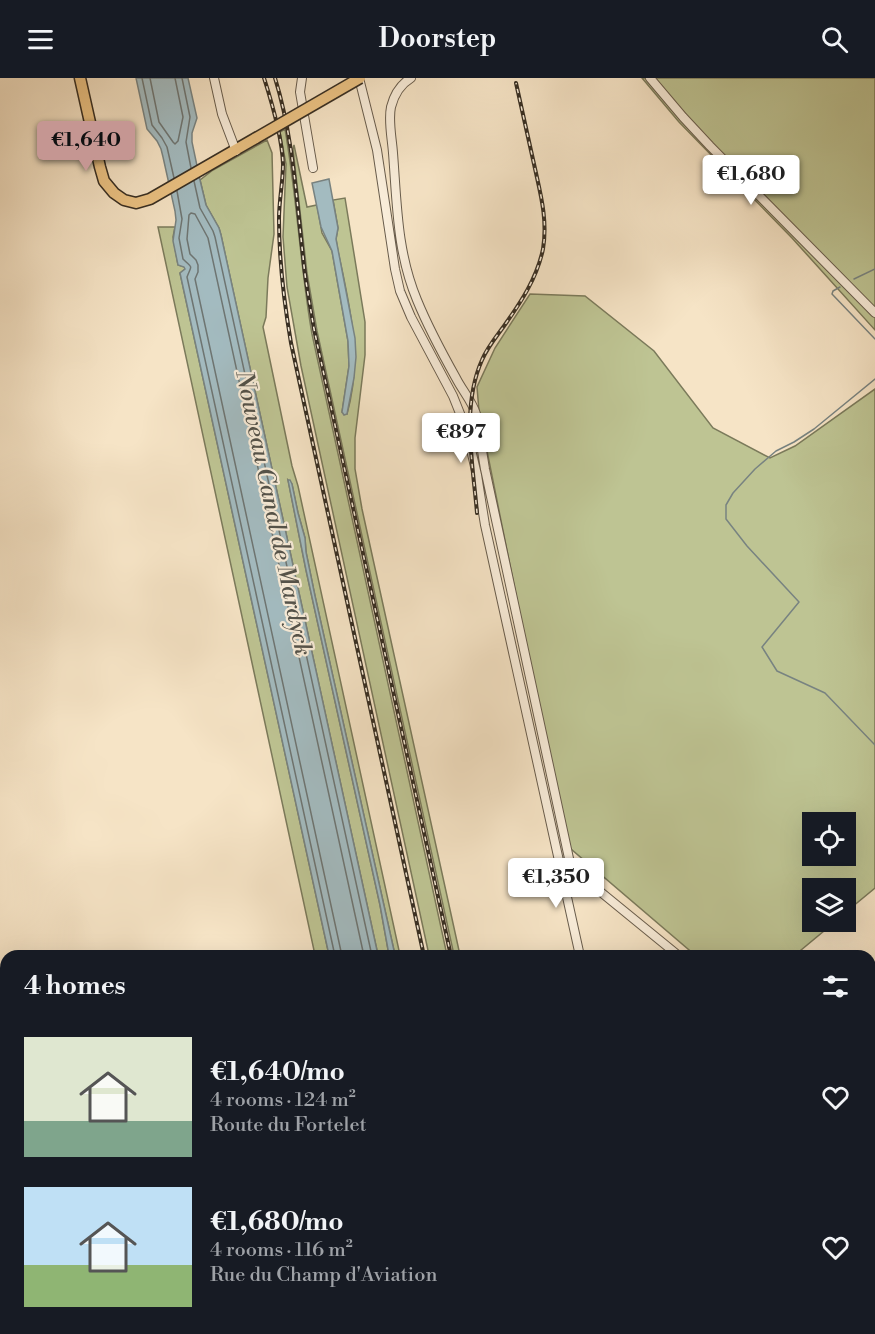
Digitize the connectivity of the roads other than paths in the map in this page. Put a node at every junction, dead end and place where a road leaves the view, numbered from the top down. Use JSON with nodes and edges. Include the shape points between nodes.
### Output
{"nodes":[{"id":1,"x":80,"y":78,"type":"edge"},
{"id":2,"x":85,"y":78,"type":"edge"},
{"id":3,"x":214,"y":78,"type":"edge"},
{"id":4,"x":302,"y":78,"type":"edge"},
{"id":5,"x":359,"y":78,"type":"edge"},
{"id":6,"x":411,"y":78,"type":"edge"},
{"id":7,"x":650,"y":78,"type":"edge"},
{"id":8,"x":236,"y":151,"type":"junction"},
{"id":9,"x":313,"y":168,"type":"dead end"},
{"id":10,"x":109,"y":187,"type":"junction"},
{"id":11,"x":875,"y":313,"type":"edge"},
{"id":12,"x":579,"y":950,"type":"edge"},
{"id":13,"x":672,"y":950,"type":"edge"}],
"edges":[{"from":1,"to":10,"type":"main road","via":[[100,167]]},
{"from":2,"to":10,"type":"main road"},
{"from":3,"to":8,"type":"street"},
{"from":4,"to":9,"type":"street","via":[[300,92]]},
{"from":5,"to":8,"type":"main road","bridge":true},
{"from":5,"to":12,"type":"street","via":[[377,150],[402,296],[455,400],[468,437]]},
{"from":6,"to":13,"type":"street","via":[[396,94],[390,113],[402,254],[425,319],[475,411],[570,863]]},
{"from":7,"to":11,"type":"street","via":[[702,137]]},
{"from":8,"to":10,"type":"main road","via":[[140,203],[120,198]]}]}
